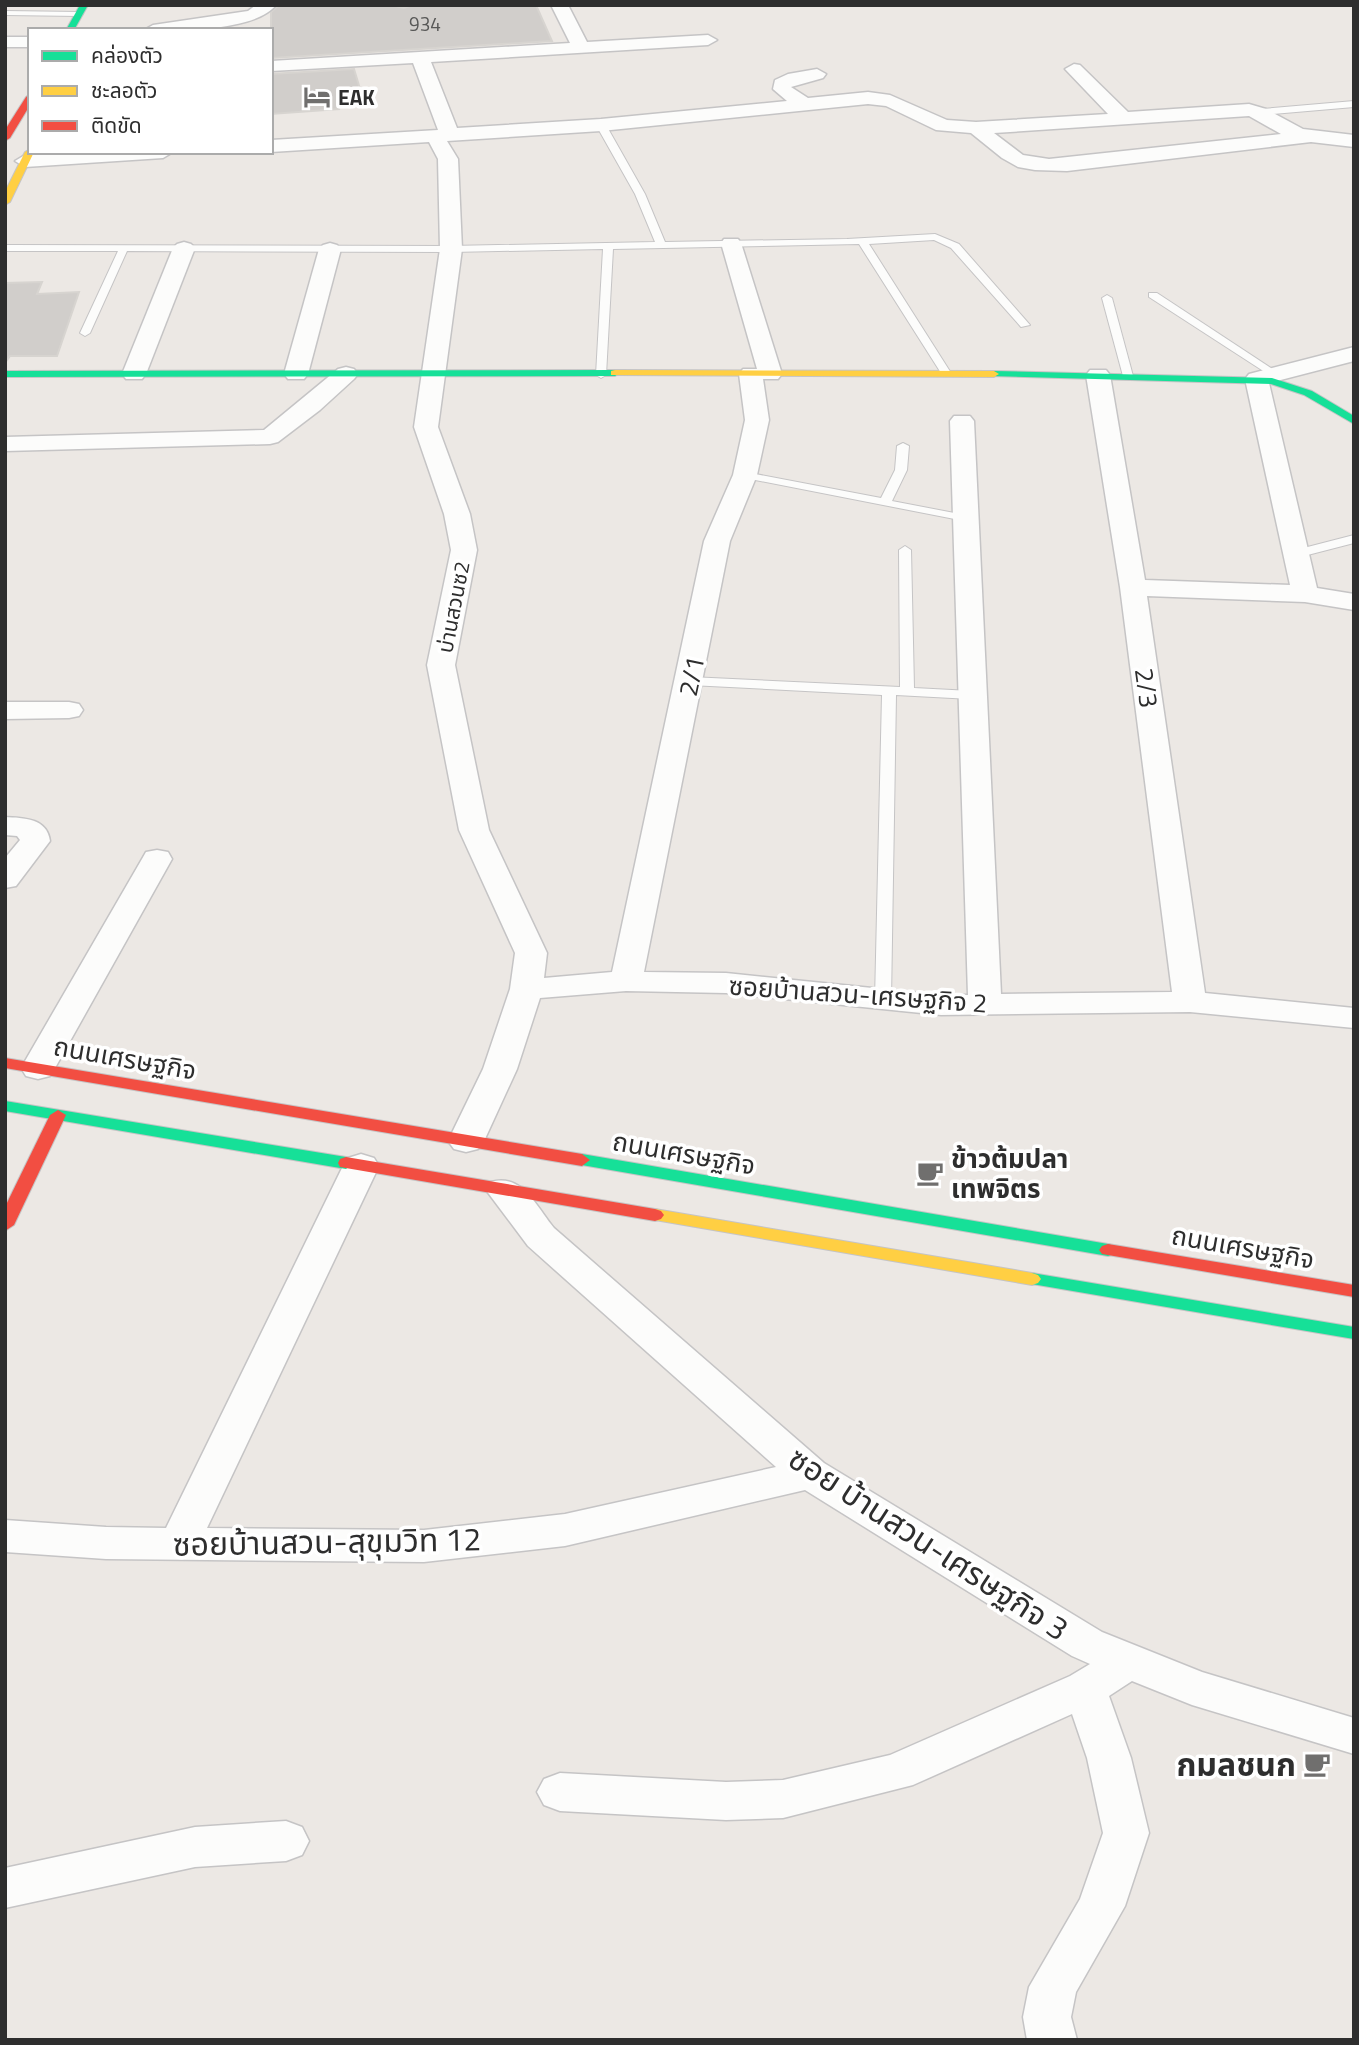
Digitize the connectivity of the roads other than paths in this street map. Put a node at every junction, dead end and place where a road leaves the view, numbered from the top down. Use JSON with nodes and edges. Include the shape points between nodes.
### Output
{"nodes":[{"id":1,"x":268,"y":5,"type":"edge"},
{"id":2,"x":559,"y":5,"type":"edge"},
{"id":3,"x":82,"y":10,"type":"edge"},
{"id":4,"x":5,"y":13,"type":"edge"},
{"id":5,"x":219,"y":26,"type":"edge"},
{"id":6,"x":71,"y":28,"type":"edge"},
{"id":7,"x":186,"y":28,"type":"edge"},
{"id":8,"x":708,"y":40,"type":"dead end"},
{"id":9,"x":5,"y":42,"type":"edge"},
{"id":10,"x":28,"y":42,"type":"edge"},
{"id":11,"x":581,"y":47,"type":"junction"},
{"id":12,"x":420,"y":57,"type":"junction"},
{"id":13,"x":273,"y":66,"type":"edge"},
{"id":14,"x":1074,"y":69,"type":"dead end"},
{"id":15,"x":817,"y":74,"type":"dead end"},
{"id":16,"x":28,"y":100,"type":"edge"},
{"id":17,"x":1354,"y":104,"type":"edge"},
{"id":18,"x":807,"y":106,"type":"junction"},
{"id":19,"x":1262,"y":112,"type":"junction"},
{"id":20,"x":1123,"y":118,"type":"junction"},
{"id":21,"x":601,"y":125,"type":"junction"},
{"id":22,"x":976,"y":128,"type":"junction"},
{"id":23,"x":442,"y":135,"type":"junction"},
{"id":24,"x":1312,"y":136,"type":"junction"},
{"id":25,"x":5,"y":138,"type":"edge"},
{"id":26,"x":1354,"y":141,"type":"edge"},
{"id":27,"x":273,"y":146,"type":"edge"},
{"id":28,"x":107,"y":154,"type":"edge"},
{"id":29,"x":22,"y":157,"type":"edge"},
{"id":30,"x":5,"y":202,"type":"edge"},
{"id":31,"x":862,"y":241,"type":"junction"},
{"id":32,"x":731,"y":243,"type":"junction"},
{"id":33,"x":661,"y":245,"type":"junction"},
{"id":34,"x":608,"y":246,"type":"junction"},
{"id":35,"x":5,"y":248,"type":"edge"},
{"id":36,"x":124,"y":248,"type":"junction"},
{"id":37,"x":184,"y":248,"type":"junction"},
{"id":38,"x":330,"y":248,"type":"junction"},
{"id":39,"x":451,"y":249,"type":"junction"},
{"id":40,"x":1153,"y":295,"type":"dead end"},
{"id":41,"x":1107,"y":298,"type":"dead end"},
{"id":42,"x":1025,"y":325,"type":"dead end"},
{"id":43,"x":85,"y":333,"type":"dead end"},
{"id":44,"x":1354,"y":355,"type":"edge"},
{"id":45,"x":946,"y":373,"type":"junction"},
{"id":46,"x":5,"y":374,"type":"edge"},
{"id":47,"x":134,"y":374,"type":"junction"},
{"id":48,"x":296,"y":374,"type":"junction"},
{"id":49,"x":346,"y":374,"type":"junction"},
{"id":50,"x":601,"y":374,"type":"junction"},
{"id":51,"x":760,"y":374,"type":"junction"},
{"id":52,"x":432,"y":375,"type":"junction"},
{"id":53,"x":1098,"y":375,"type":"junction"},
{"id":54,"x":1128,"y":376,"type":"junction"},
{"id":55,"x":1266,"y":377,"type":"junction"},
{"id":56,"x":962,"y":421,"type":"dead end"},
{"id":57,"x":1354,"y":421,"type":"edge"},
{"id":58,"x":5,"y":444,"type":"edge"},
{"id":59,"x":903,"y":446,"type":"dead end"},
{"id":60,"x":745,"y":475,"type":"junction"},
{"id":61,"x":885,"y":502,"type":"junction"},
{"id":62,"x":966,"y":519,"type":"junction"},
{"id":63,"x":1354,"y":539,"type":"edge"},
{"id":64,"x":905,"y":550,"type":"dead end"},
{"id":65,"x":1296,"y":554,"type":"junction"},
{"id":66,"x":1133,"y":586,"type":"junction"},
{"id":67,"x":1305,"y":594,"type":"junction"},
{"id":68,"x":1354,"y":602,"type":"edge"},
{"id":69,"x":690,"y":681,"type":"junction"},
{"id":70,"x":889,"y":691,"type":"junction"},
{"id":71,"x":907,"y":692,"type":"junction"},
{"id":72,"x":971,"y":695,"type":"junction"},
{"id":73,"x":69,"y":710,"type":"dead end"},
{"id":74,"x":5,"y":711,"type":"edge"},
{"id":75,"x":5,"y":825,"type":"edge"},
{"id":76,"x":157,"y":859,"type":"dead end"},
{"id":77,"x":5,"y":879,"type":"edge"},
{"id":78,"x":626,"y":981,"type":"junction"},
{"id":79,"x":526,"y":989,"type":"junction"},
{"id":80,"x":883,"y":1000,"type":"junction"},
{"id":81,"x":1190,"y":1002,"type":"junction"},
{"id":82,"x":985,"y":1005,"type":"junction"},
{"id":83,"x":1354,"y":1018,"type":"edge"},
{"id":84,"x":5,"y":1063,"type":"edge"},
{"id":85,"x":38,"y":1068,"type":"junction"},
{"id":86,"x":5,"y":1106,"type":"edge"},
{"id":87,"x":58,"y":1115,"type":"junction"},
{"id":88,"x":466,"y":1141,"type":"junction"},
{"id":89,"x":361,"y":1166,"type":"junction"},
{"id":90,"x":504,"y":1190,"type":"junction"},
{"id":91,"x":5,"y":1225,"type":"edge"},
{"id":92,"x":1354,"y":1291,"type":"edge"},
{"id":93,"x":1354,"y":1333,"type":"edge"},
{"id":94,"x":810,"y":1474,"type":"junction"},
{"id":95,"x":5,"y":1536,"type":"edge"},
{"id":96,"x":179,"y":1544,"type":"junction"},
{"id":97,"x":1128,"y":1661,"type":"junction"},
{"id":98,"x":1085,"y":1689,"type":"junction"},
{"id":99,"x":1354,"y":1736,"type":"edge"},
{"id":100,"x":560,"y":1792,"type":"dead end"},
{"id":101,"x":286,"y":1841,"type":"dead end"},
{"id":102,"x":5,"y":1888,"type":"edge"},
{"id":103,"x":1052,"y":2040,"type":"edge"}],
"edges":[{"from":1,"to":5,"type":"street"},
{"from":2,"to":11,"type":"street"},
{"from":3,"to":4,"type":"lane"},
{"from":3,"to":6,"type":"main road"},
{"from":5,"to":7,"type":"street"},
{"from":8,"to":11,"type":"street"},
{"from":9,"to":10,"type":"street"},
{"from":11,"to":12,"type":"street"},
{"from":12,"to":13,"type":"street"},
{"from":12,"to":23,"type":"street","name":"บ่านสวนซ2"},
{"from":14,"to":20,"type":"street"},
{"from":15,"to":18,"type":"street","via":[[782,84],[782,89]]},
{"from":16,"to":25,"type":"main road"},
{"from":17,"to":19,"type":"lane"},
{"from":18,"to":21,"type":"street"},
{"from":18,"to":22,"type":"street","via":[[881,98],[934,123]]},
{"from":19,"to":20,"type":"street"},
{"from":19,"to":24,"type":"street","via":[[1281,127]]},
{"from":20,"to":22,"type":"street"},
{"from":21,"to":23,"type":"street"},
{"from":21,"to":33,"type":"lane","via":[[640,194]]},
{"from":22,"to":24,"type":"street","via":[[1013,160],[1033,166]]},
{"from":23,"to":27,"type":"street"},
{"from":23,"to":39,"type":"street","name":"บ่านสวนซ2"},
{"from":24,"to":26,"type":"street"},
{"from":28,"to":29,"type":"street"},
{"from":29,"to":30,"type":"main road"},
{"from":31,"to":32,"type":"lane"},
{"from":31,"to":42,"type":"lane","via":[[943,238]]},
{"from":31,"to":45,"type":"lane"},
{"from":32,"to":33,"type":"lane"},
{"from":32,"to":51,"type":"street","name":"2/1"},
{"from":33,"to":34,"type":"lane"},
{"from":34,"to":39,"type":"lane"},
{"from":34,"to":50,"type":"lane"},
{"from":35,"to":36,"type":"lane"},
{"from":36,"to":37,"type":"lane"},
{"from":36,"to":43,"type":"lane"},
{"from":37,"to":38,"type":"lane"},
{"from":37,"to":47,"type":"street"},
{"from":38,"to":39,"type":"lane"},
{"from":38,"to":48,"type":"street"},
{"from":39,"to":52,"type":"street","name":"บ่านสวนซ2"},
{"from":40,"to":55,"type":"lane"},
{"from":41,"to":54,"type":"lane"},
{"from":44,"to":55,"type":"street"},
{"from":45,"to":51,"type":"main road"},
{"from":45,"to":53,"type":"main road"},
{"from":46,"to":47,"type":"main road"},
{"from":47,"to":48,"type":"main road"},
{"from":48,"to":49,"type":"main road"},
{"from":49,"to":52,"type":"main road"},
{"from":49,"to":58,"type":"street","via":[[270,437]]},
{"from":50,"to":51,"type":"main road"},
{"from":50,"to":52,"type":"main road"},
{"from":51,"to":60,"type":"street","name":"2/1","via":[[757,420]]},
{"from":52,"to":79,"type":"street","name":"บ่านสวนซ2","via":[[426,427],[457,513],[464,550],[441,665],[474,830],[531,953]]},
{"from":53,"to":54,"type":"main road"},
{"from":53,"to":66,"type":"street","name":"2/3"},
{"from":54,"to":55,"type":"main road"},
{"from":55,"to":57,"type":"main road","via":[[1307,391]]},
{"from":55,"to":65,"type":"street"},
{"from":56,"to":62,"type":"street"},
{"from":59,"to":61,"type":"lane","via":[[901,470]]},
{"from":60,"to":61,"type":"lane"},
{"from":60,"to":69,"type":"street","name":"2/1","via":[[718,541]]},
{"from":61,"to":62,"type":"lane"},
{"from":62,"to":72,"type":"street"},
{"from":63,"to":65,"type":"lane"},
{"from":64,"to":71,"type":"lane"},
{"from":65,"to":67,"type":"street"},
{"from":66,"to":67,"type":"street"},
{"from":66,"to":81,"type":"street","name":"2/3"},
{"from":67,"to":68,"type":"street"},
{"from":69,"to":70,"type":"lane"},
{"from":69,"to":78,"type":"street","name":"2/1"},
{"from":70,"to":71,"type":"lane"},
{"from":70,"to":80,"type":"lane"},
{"from":71,"to":72,"type":"lane"},
{"from":72,"to":82,"type":"street"},
{"from":73,"to":74,"type":"street"},
{"from":75,"to":77,"type":"street","via":[[24,827],[34,833],[35,841]]},
{"from":76,"to":85,"type":"street"},
{"from":78,"to":79,"type":"street","name":"ซอยบ้านสวน-เศรษฐกิจ 2"},
{"from":78,"to":80,"type":"street","name":"ซอยบ้านสวน-เศรษฐกิจ 2","via":[[726,983]]},
{"from":79,"to":88,"type":"street","via":[[500,1069]]},
{"from":80,"to":82,"type":"street","name":"ซอยบ้านสวน-เศรษฐกิจ 2"},
{"from":81,"to":82,"type":"street","name":"ซอยบ้านสวน-เศรษฐกิจ 2"},
{"from":81,"to":83,"type":"street","name":"ซอยบ้านสวน-เศรษฐกิจ 2"},
{"from":84,"to":85,"type":"main road","name":"ถนนเศรษฐกิจ"},
{"from":85,"to":88,"type":"main road","name":"ถนนเศรษฐกิจ"},
{"from":86,"to":87,"type":"main road"},
{"from":87,"to":89,"type":"main road"},
{"from":87,"to":91,"type":"main road"},
{"from":88,"to":92,"type":"main road","name":"ถนนเศรษฐกิจ"},
{"from":89,"to":90,"type":"main road"},
{"from":89,"to":96,"type":"street"},
{"from":90,"to":93,"type":"main road"},
{"from":90,"to":94,"type":"street","name":"ซอย บ้านสวน-เศรษฐกิจ 3","via":[[541,1237]]},
{"from":94,"to":96,"type":"street","name":"ซอยบ้านสวน-สุขุมวิท 12","via":[[565,1530],[437,1544]]},
{"from":94,"to":97,"type":"street","name":"ซอย บ้านสวน-เศรษฐกิจ 3","via":[[1087,1644]]},
{"from":95,"to":96,"type":"street","name":"ซอยบ้านสวน-สุขุมวิท 12"},
{"from":97,"to":98,"type":"street"},
{"from":97,"to":99,"type":"street","name":"ซอย บ้านสวน-เศรษฐกิจ 3","via":[[1192,1687]]},
{"from":98,"to":100,"type":"street","via":[[897,1772],[783,1798],[726,1801]]},
{"from":98,"to":103,"type":"street","via":[[1109,1758],[1126,1833],[1101,1906],[1053,1987],[1047,2017]]},
{"from":101,"to":102,"type":"street","via":[[195,1847]]}]}
